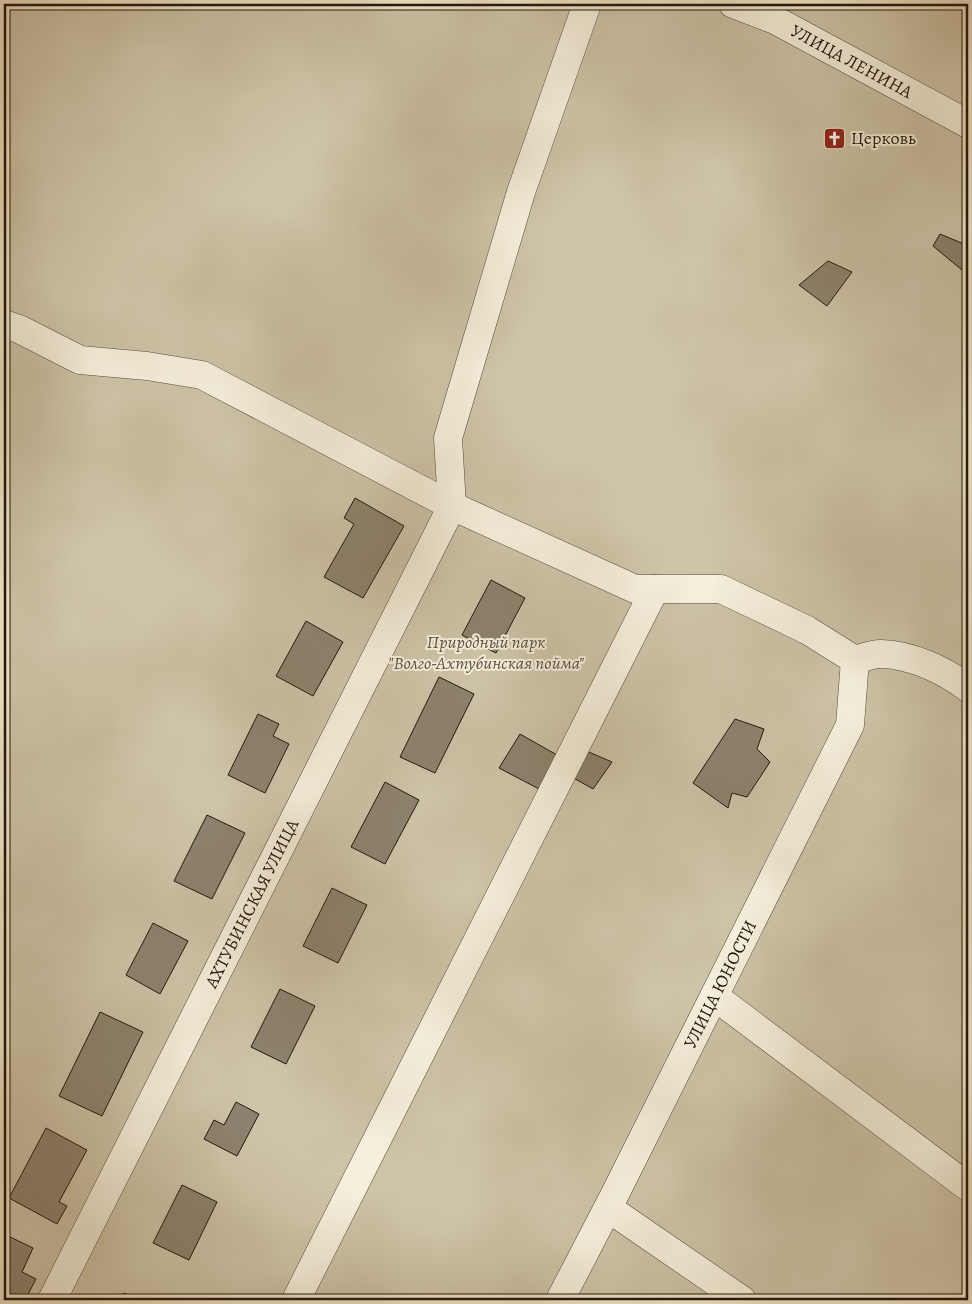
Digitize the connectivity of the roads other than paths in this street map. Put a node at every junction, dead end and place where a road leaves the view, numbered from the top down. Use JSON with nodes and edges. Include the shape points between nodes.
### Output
{"nodes":[{"id":1,"x":587,"y":4,"type":"edge"},
{"id":2,"x":733,"y":4,"type":"edge"},
{"id":3,"x":968,"y":124,"type":"edge"},
{"id":4,"x":4,"y":324,"type":"edge"},
{"id":5,"x":452,"y":506,"type":"junction"},
{"id":6,"x":655,"y":589,"type":"junction"},
{"id":7,"x":855,"y":660,"type":"junction"},
{"id":8,"x":968,"y":688,"type":"edge"},
{"id":9,"x":714,"y":996,"type":"junction"},
{"id":10,"x":968,"y":1187,"type":"edge"},
{"id":11,"x":608,"y":1208,"type":"junction"},
{"id":12,"x":52,"y":1300,"type":"edge"},
{"id":13,"x":296,"y":1300,"type":"edge"},
{"id":14,"x":560,"y":1300,"type":"edge"},
{"id":15,"x":742,"y":1300,"type":"edge"}],
"edges":[{"from":1,"to":5,"type":"street","via":[[521,192],[448,438]]},
{"from":2,"to":3,"type":"street","name":"УЛИЦА ЛЕНИНА","via":[[775,20]]},
{"from":4,"to":5,"type":"street","via":[[80,360],[202,375]]},
{"from":5,"to":6,"type":"street","via":[[635,588]]},
{"from":5,"to":12,"type":"street","name":"АХТУБИНСКАЯ УЛИЦА"},
{"from":6,"to":7,"type":"street","via":[[721,589],[807,630]]},
{"from":6,"to":13,"type":"street"},
{"from":7,"to":8,"type":"street","via":[[880,653],[912,659]]},
{"from":7,"to":9,"type":"street","name":"УЛИЦА ЮНОСТИ","via":[[850,725]]},
{"from":9,"to":10,"type":"street"},
{"from":9,"to":11,"type":"street","name":"УЛИЦА ЮНОСТИ"},
{"from":11,"to":14,"type":"street","name":"УЛИЦА ЮНОСТИ"},
{"from":11,"to":15,"type":"street"}]}
